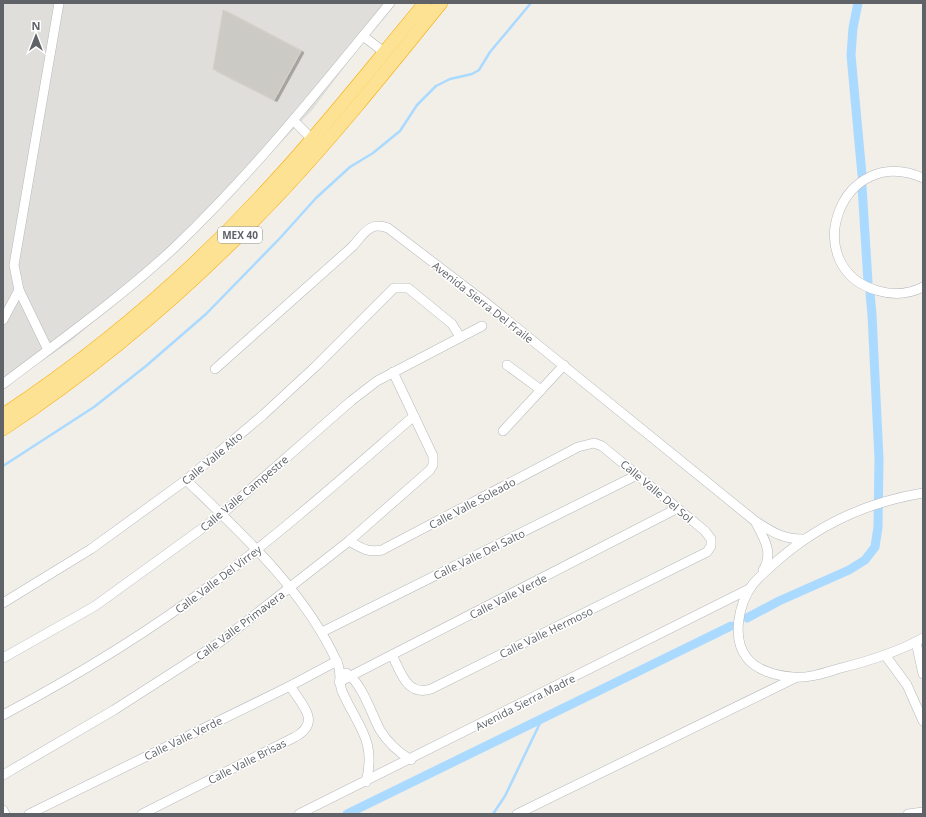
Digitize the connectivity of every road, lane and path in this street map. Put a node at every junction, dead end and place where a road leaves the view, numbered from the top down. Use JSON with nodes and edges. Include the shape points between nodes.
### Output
{"nodes":[{"id":1,"x":59,"y":3,"type":"edge"},
{"id":2,"x":390,"y":3,"type":"edge"},
{"id":3,"x":425,"y":3,"type":"edge"},
{"id":4,"x":441,"y":3,"type":"edge"},
{"id":5,"x":363,"y":36,"type":"junction"},
{"id":6,"x":384,"y":52,"type":"junction"},
{"id":7,"x":294,"y":120,"type":"junction"},
{"id":8,"x":312,"y":139,"type":"junction"},
{"id":9,"x":923,"y":178,"type":"edge"},
{"id":10,"x":923,"y":287,"type":"edge"},
{"id":11,"x":19,"y":290,"type":"junction"},
{"id":12,"x":3,"y":320,"type":"edge"},
{"id":13,"x":482,"y":326,"type":"dead end"},
{"id":14,"x":460,"y":337,"type":"junction"},
{"id":15,"x":48,"y":350,"type":"junction"},
{"id":16,"x":507,"y":365,"type":"dead end"},
{"id":17,"x":564,"y":365,"type":"junction"},
{"id":18,"x":215,"y":369,"type":"dead end"},
{"id":19,"x":393,"y":372,"type":"junction"},
{"id":20,"x":3,"y":384,"type":"edge"},
{"id":21,"x":540,"y":390,"type":"junction"},
{"id":22,"x":3,"y":415,"type":"edge"},
{"id":23,"x":414,"y":416,"type":"junction"},
{"id":24,"x":3,"y":429,"type":"edge"},
{"id":25,"x":503,"y":431,"type":"dead end"},
{"id":26,"x":594,"y":443,"type":"joint"},
{"id":27,"x":637,"y":475,"type":"junction"},
{"id":28,"x":186,"y":480,"type":"junction"},
{"id":29,"x":923,"y":493,"type":"edge"},
{"id":30,"x":676,"y":509,"type":"junction"},
{"id":31,"x":222,"y":514,"type":"junction"},
{"id":32,"x":755,"y":521,"type":"junction"},
{"id":33,"x":805,"y":539,"type":"junction"},
{"id":34,"x":349,"y":540,"type":"junction"},
{"id":35,"x":712,"y":546,"type":"joint"},
{"id":36,"x":257,"y":550,"type":"junction"},
{"id":37,"x":752,"y":586,"type":"junction"},
{"id":38,"x":289,"y":587,"type":"junction"},
{"id":39,"x":3,"y":603,"type":"edge"},
{"id":40,"x":322,"y":632,"type":"junction"},
{"id":41,"x":919,"y":640,"type":"edge"},
{"id":42,"x":392,"y":655,"type":"junction"},
{"id":43,"x":885,"y":655,"type":"junction"},
{"id":44,"x":3,"y":658,"type":"edge"},
{"id":45,"x":337,"y":661,"type":"junction"},
{"id":46,"x":341,"y":671,"type":"junction"},
{"id":47,"x":923,"y":674,"type":"edge"},
{"id":48,"x":351,"y":676,"type":"junction"},
{"id":49,"x":794,"y":678,"type":"junction"},
{"id":50,"x":339,"y":682,"type":"junction"},
{"id":51,"x":290,"y":686,"type":"junction"},
{"id":52,"x":3,"y":715,"type":"edge"},
{"id":53,"x":923,"y":721,"type":"edge"},
{"id":54,"x":381,"y":731,"type":"junction"},
{"id":55,"x":366,"y":739,"type":"junction"},
{"id":56,"x":411,"y":760,"type":"junction"},
{"id":57,"x":3,"y":775,"type":"edge"},
{"id":58,"x":366,"y":782,"type":"junction"},
{"id":59,"x":3,"y":810,"type":"edge"},
{"id":60,"x":923,"y":812,"type":"edge"},
{"id":61,"x":5,"y":814,"type":"edge"},
{"id":62,"x":29,"y":814,"type":"edge"},
{"id":63,"x":142,"y":814,"type":"edge"},
{"id":64,"x":299,"y":814,"type":"edge"},
{"id":65,"x":517,"y":814,"type":"edge"},
{"id":66,"x":908,"y":814,"type":"edge"}],
"edges":[{"from":1,"to":11,"type":"street","via":[[14,265]]},
{"from":2,"to":5,"type":"street"},
{"from":3,"to":6,"type":"highway","number":"MEX 40"},
{"from":4,"to":24,"type":"highway","number":"MEX 40","via":[[319,150],[234,240],[167,303],[102,358]]},
{"from":5,"to":6,"type":"street"},
{"from":5,"to":7,"type":"street"},
{"from":6,"to":8,"type":"highway","number":"MEX 40"},
{"from":7,"to":8,"type":"street"},
{"from":7,"to":15,"type":"street","via":[[237,184],[174,248],[109,304]]},
{"from":8,"to":22,"type":"highway","number":"MEX 40","via":[[273,183],[186,271],[67,370]]},
{"from":9,"to":10,"type":"street","via":[[907,172],[889,171],[863,180],[843,199],[836,216],[834,234],[837,252],[845,268],[866,286],[892,294],[910,292]]},
{"from":11,"to":12,"type":"street"},
{"from":11,"to":15,"type":"street"},
{"from":13,"to":14,"type":"street","name":"Calle Valle Campestre"},
{"from":14,"to":19,"type":"street","name":"Calle Valle Campestre"},
{"from":14,"to":28,"type":"street","name":"Calle Valle Alto","via":[[452,324],[408,288],[399,287],[390,291],[316,366]]},
{"from":15,"to":20,"type":"street"},
{"from":16,"to":21,"type":"street"},
{"from":17,"to":18,"type":"street","name":"Avenida Sierra Del Fraile","via":[[388,228],[377,225],[368,230]]},
{"from":17,"to":21,"type":"street"},
{"from":17,"to":32,"type":"street","name":"Avenida Sierra Del Fraile"},
{"from":19,"to":23,"type":"street"},
{"from":19,"to":31,"type":"street","name":"Calle Valle Campestre","via":[[364,390]]},
{"from":21,"to":25,"type":"street"},
{"from":23,"to":34,"type":"street","name":"Calle Valle Primavera","via":[[434,459],[430,470]]},
{"from":23,"to":36,"type":"street","name":"Calle Valle Del Virrey"},
{"from":26,"to":27,"type":"street","name":"Calle Valle Del Sol","via":[[602,446]]},
{"from":26,"to":34,"type":"street","name":"Calle Valle Soleado","via":[[578,447],[382,550],[364,550]]},
{"from":27,"to":30,"type":"street","name":"Calle Valle Del Sol"},
{"from":27,"to":40,"type":"street","name":"Calle Valle Del Salto"},
{"from":28,"to":31,"type":"street"},
{"from":28,"to":39,"type":"street","name":"Calle Valle Alto","via":[[91,549]]},
{"from":29,"to":33,"type":"street","via":[[896,497],[856,511],[817,530]]},
{"from":30,"to":35,"type":"street","name":"Calle Valle Del Sol","via":[[705,531]]},
{"from":30,"to":42,"type":"street","name":"Calle Valle Verde"},
{"from":31,"to":36,"type":"street"},
{"from":31,"to":44,"type":"street","name":"Calle Valle Campestre","via":[[95,606]]},
{"from":32,"to":33,"type":"street","name":"Avenida Sierra Del Fraile","via":[[780,536]]},
{"from":32,"to":37,"type":"street","name":"Avenida Sierra Del Fraile","via":[[768,554],[768,562]]},
{"from":33,"to":37,"type":"street","via":[[790,549]]},
{"from":34,"to":38,"type":"street","name":"Calle Valle Primavera"},
{"from":35,"to":42,"type":"street","name":"Calle Valle Hermoso","via":[[707,552],[427,691],[417,691],[409,686]]},
{"from":36,"to":38,"type":"street"},
{"from":36,"to":52,"type":"street","name":"Calle Valle Del Virrey","via":[[162,620],[100,661]]},
{"from":37,"to":49,"type":"street","via":[[739,618],[738,631],[746,658],[768,672]]},
{"from":37,"to":56,"type":"street","name":"Avenida Sierra Madre"},
{"from":38,"to":40,"type":"street"},
{"from":38,"to":57,"type":"street","name":"Calle Valle Primavera","via":[[220,642],[172,674]]},
{"from":40,"to":45,"type":"street"},
{"from":41,"to":43,"type":"street"},
{"from":41,"to":47,"type":"street"},
{"from":42,"to":48,"type":"street","name":"Calle Valle Verde"},
{"from":43,"to":49,"type":"street","via":[[837,670]]},
{"from":43,"to":53,"type":"street","via":[[907,685]]},
{"from":45,"to":46,"type":"street"},
{"from":45,"to":51,"type":"street","name":"Calle Valle Verde"},
{"from":46,"to":48,"type":"street"},
{"from":46,"to":50,"type":"street"},
{"from":48,"to":50,"type":"street","name":"Calle Valle Verde"},
{"from":48,"to":54,"type":"street"},
{"from":49,"to":65,"type":"street"},
{"from":50,"to":55,"type":"street"},
{"from":51,"to":62,"type":"street","name":"Calle Valle Verde"},
{"from":51,"to":63,"type":"street","name":"Calle Valle Brisas","via":[[307,712],[308,728]]},
{"from":54,"to":55,"type":"street"},
{"from":54,"to":56,"type":"street","via":[[396,751]]},
{"from":55,"to":58,"type":"street","via":[[370,755]]},
{"from":56,"to":58,"type":"street","name":"Avenida Sierra Madre"},
{"from":58,"to":64,"type":"street","name":"Avenida Sierra Madre"},
{"from":59,"to":61,"type":"street"},
{"from":60,"to":66,"type":"street"}]}
